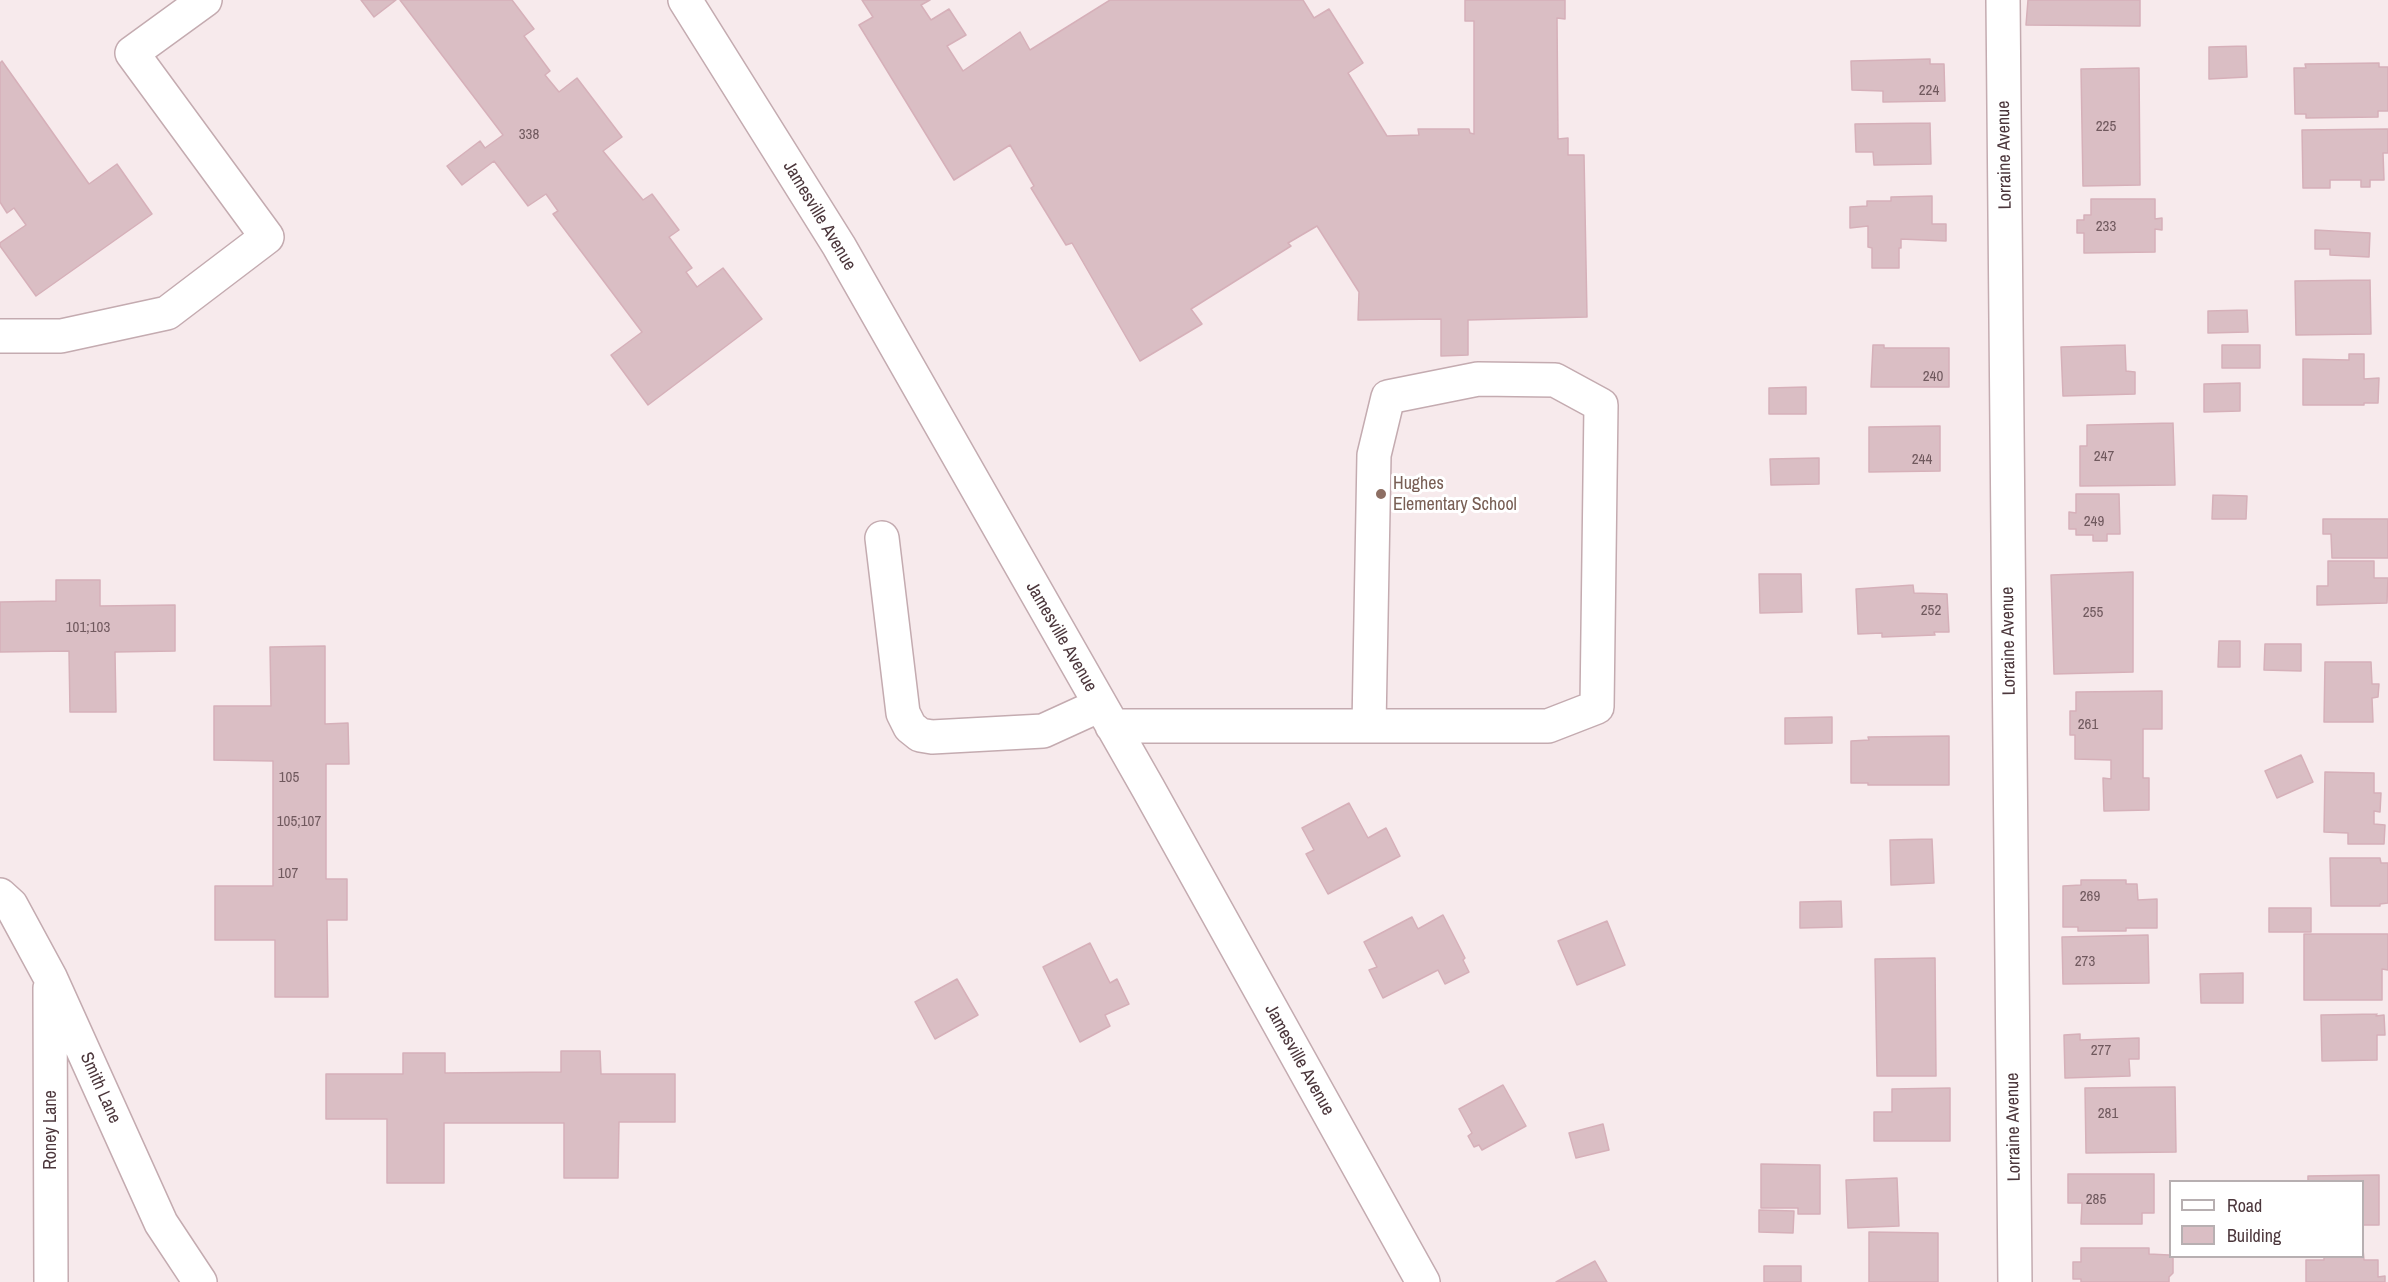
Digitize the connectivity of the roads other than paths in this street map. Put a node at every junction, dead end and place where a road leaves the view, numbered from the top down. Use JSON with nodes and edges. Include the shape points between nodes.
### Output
{"nodes":[{"id":1,"x":205,"y":0,"type":"edge"},
{"id":2,"x":685,"y":0,"type":"edge"},
{"id":3,"x":2003,"y":0,"type":"edge"},
{"id":4,"x":0,"y":336,"type":"edge"},
{"id":5,"x":882,"y":538,"type":"dead end"},
{"id":6,"x":1106,"y":716,"type":"junction"},
{"id":7,"x":1369,"y":726,"type":"junction"},
{"id":8,"x":0,"y":895,"type":"edge"},
{"id":9,"x":50,"y":977,"type":"junction"},
{"id":10,"x":51,"y":1282,"type":"edge"},
{"id":11,"x":201,"y":1282,"type":"edge"},
{"id":12,"x":1423,"y":1282,"type":"edge"},
{"id":13,"x":2015,"y":1282,"type":"edge"}],
"edges":[{"from":1,"to":4,"type":"street","via":[[132,53],[267,237],[167,313],[61,336]]},
{"from":2,"to":6,"type":"street","name":"Jamesville Avenue","via":[[839,246]]},
{"from":3,"to":13,"type":"street","name":"Lorraine Avenue"},
{"from":5,"to":6,"type":"street","via":[[903,713],[910,727],[920,735],[1043,731]]},
{"from":6,"to":7,"type":"street"},
{"from":6,"to":12,"type":"street","name":"Jamesville Avenue"},
{"from":7,"to":7,"type":"street","via":[[1548,726],[1597,707],[1601,405],[1555,380],[1478,379],[1388,397],[1374,455]]},
{"from":8,"to":9,"type":"street","name":"Smith Lane","via":[[11,905]]},
{"from":9,"to":10,"type":"street","name":"Roney Lane"},
{"from":9,"to":11,"type":"street","name":"Smith Lane","via":[[161,1223]]}]}
